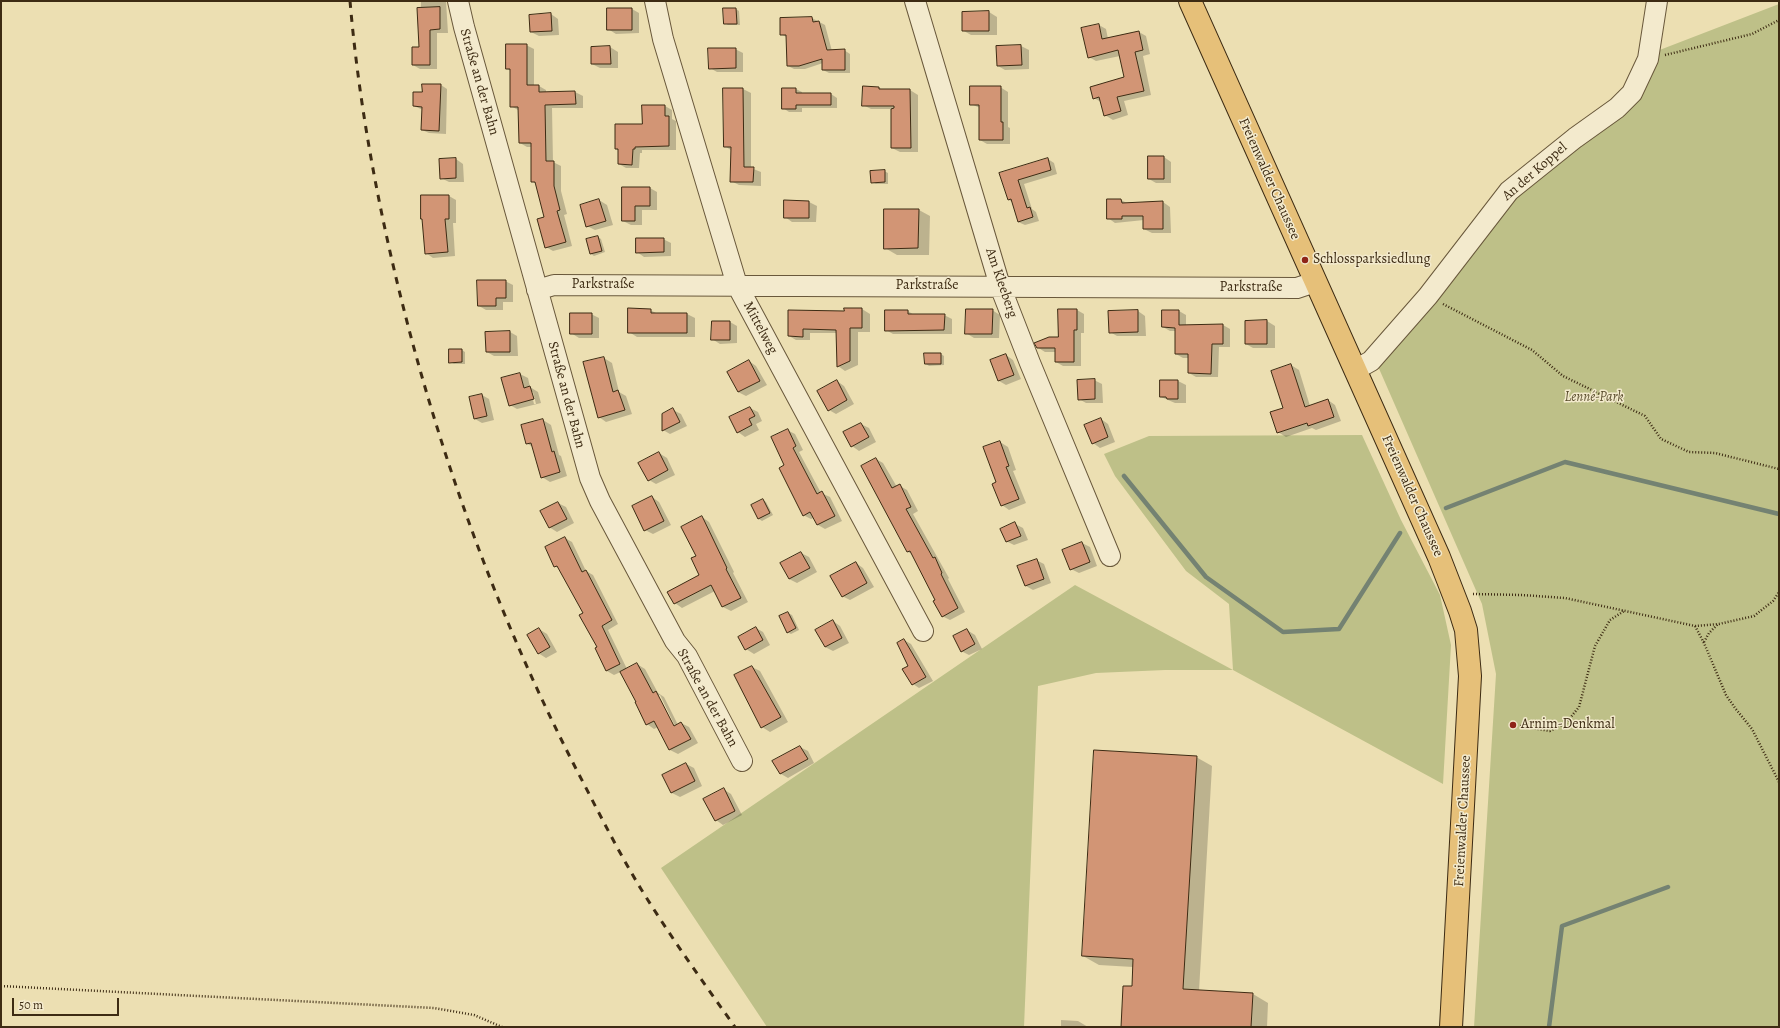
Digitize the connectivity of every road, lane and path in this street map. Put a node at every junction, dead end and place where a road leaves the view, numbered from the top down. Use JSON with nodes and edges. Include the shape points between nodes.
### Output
{"nodes":[{"id":1,"x":458,"y":1,"type":"edge"},
{"id":2,"x":655,"y":1,"type":"edge"},
{"id":3,"x":915,"y":1,"type":"edge"},
{"id":4,"x":1190,"y":1,"type":"edge"},
{"id":5,"x":1657,"y":1,"type":"edge"},
{"id":6,"x":1779,"y":20,"type":"edge"},
{"id":7,"x":1648,"y":59,"type":"junction"},
{"id":8,"x":1315,"y":282,"type":"junction"},
{"id":9,"x":737,"y":285,"type":"junction"},
{"id":10,"x":1000,"y":286,"type":"junction"},
{"id":11,"x":537,"y":290,"type":"junction"},
{"id":12,"x":1428,"y":296,"type":"junction"},
{"id":13,"x":1355,"y":370,"type":"junction"},
{"id":14,"x":1779,"y":469,"type":"edge"},
{"id":15,"x":1110,"y":556,"type":"dead end"},
{"id":16,"x":1779,"y":592,"type":"edge"},
{"id":17,"x":1473,"y":594,"type":"dead end"},
{"id":18,"x":1624,"y":611,"type":"junction"},
{"id":19,"x":1718,"y":624,"type":"junction"},
{"id":20,"x":1695,"y":626,"type":"junction"},
{"id":21,"x":923,"y":631,"type":"dead end"},
{"id":22,"x":1704,"y":643,"type":"junction"},
{"id":23,"x":1520,"y":726,"type":"dead end"},
{"id":24,"x":742,"y":761,"type":"dead end"},
{"id":25,"x":1779,"y":782,"type":"edge"},
{"id":26,"x":1,"y":986,"type":"edge"},
{"id":27,"x":502,"y":1027,"type":"edge"},
{"id":28,"x":1451,"y":1027,"type":"edge"}],
"edges":[{"from":1,"to":11,"type":"street","name":"Straße an der Bahn"},
{"from":2,"to":9,"type":"street","name":"Mittelweg","via":[[663,39]]},
{"from":3,"to":10,"type":"street","name":"Am Kleeberg"},
{"from":4,"to":8,"type":"main road","name":"Freienwalder Chaussee"},
{"from":5,"to":7,"type":"street","name":"An der Koppel"},
{"from":6,"to":7,"type":"path","via":[[1752,34]]},
{"from":7,"to":12,"type":"street","name":"An der Koppel","via":[[1632,93],[1617,108],[1509,191]]},
{"from":8,"to":10,"type":"street","name":"Parkstraße","via":[[1299,288]]},
{"from":8,"to":13,"type":"main road","name":"Freienwalder Chaussee"},
{"from":9,"to":10,"type":"street","name":"Parkstraße"},
{"from":9,"to":11,"type":"street","name":"Parkstraße","via":[[554,285]]},
{"from":9,"to":21,"type":"street","name":"Mittelweg"},
{"from":10,"to":15,"type":"street","name":"Am Kleeberg"},
{"from":11,"to":24,"type":"street","name":"Straße an der Bahn","via":[[584,460],[600,501],[675,641],[687,656]]},
{"from":12,"to":13,"type":"street","name":"An der Koppel","via":[[1370,362]]},
{"from":12,"to":14,"type":"path","via":[[1532,350],[1563,376],[1645,416],[1661,438],[1689,452],[1715,453]]},
{"from":13,"to":28,"type":"main road","name":"Freienwalder Chaussee","via":[[1420,512],[1466,630],[1470,676]]},
{"from":16,"to":19,"type":"path","via":[[1773,601],[1754,616]]},
{"from":17,"to":18,"type":"path","via":[[1565,598]]},
{"from":18,"to":20,"type":"path"},
{"from":18,"to":23,"type":"path","via":[[1610,620],[1595,646],[1579,707],[1566,723],[1550,731]]},
{"from":19,"to":20,"type":"path"},
{"from":19,"to":22,"type":"path"},
{"from":20,"to":22,"type":"path"},
{"from":22,"to":25,"type":"path","via":[[1726,694],[1752,729]]},
{"from":26,"to":27,"type":"path","via":[[434,1008],[474,1015]]}]}
